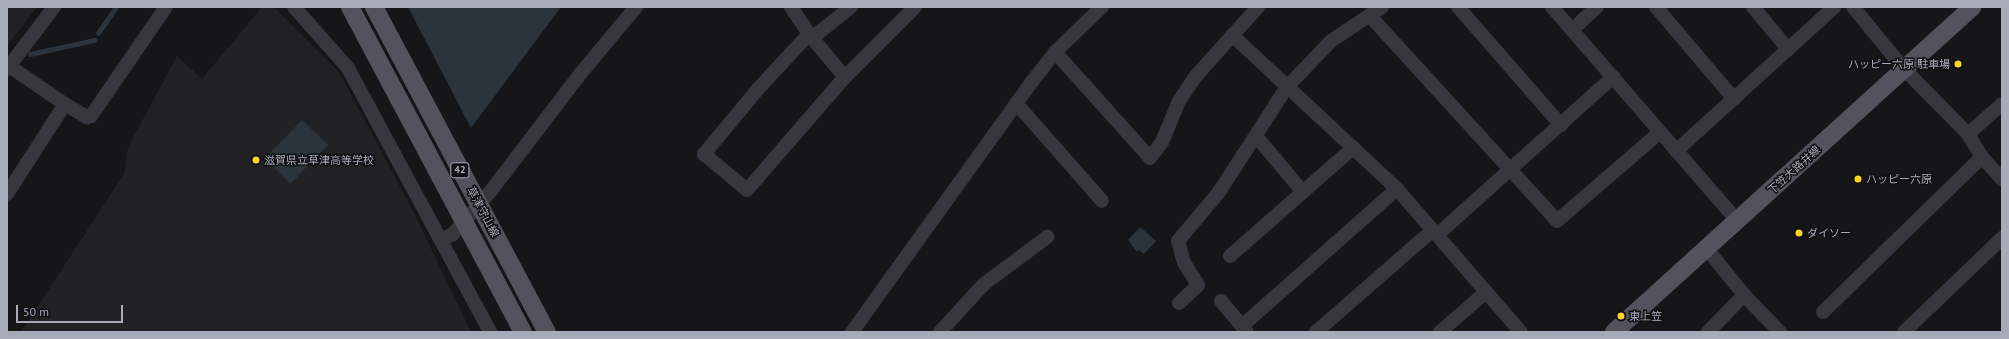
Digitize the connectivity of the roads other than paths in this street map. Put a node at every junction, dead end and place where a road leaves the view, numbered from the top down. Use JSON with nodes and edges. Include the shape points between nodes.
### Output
{"nodes":[{"id":1,"x":54,"y":7,"type":"edge"},
{"id":2,"x":166,"y":7,"type":"edge"},
{"id":3,"x":294,"y":7,"type":"edge"},
{"id":4,"x":350,"y":7,"type":"edge"},
{"id":5,"x":374,"y":7,"type":"edge"},
{"id":6,"x":636,"y":7,"type":"edge"},
{"id":7,"x":790,"y":7,"type":"edge"},
{"id":8,"x":851,"y":7,"type":"edge"},
{"id":9,"x":915,"y":7,"type":"edge"},
{"id":10,"x":1102,"y":7,"type":"edge"},
{"id":11,"x":1258,"y":7,"type":"edge"},
{"id":12,"x":1382,"y":7,"type":"edge"},
{"id":13,"x":1458,"y":7,"type":"edge"},
{"id":14,"x":1552,"y":7,"type":"edge"},
{"id":15,"x":1597,"y":7,"type":"edge"},
{"id":16,"x":1656,"y":7,"type":"edge"},
{"id":17,"x":1753,"y":7,"type":"edge"},
{"id":18,"x":1834,"y":7,"type":"edge"},
{"id":19,"x":1853,"y":7,"type":"edge"},
{"id":20,"x":1972,"y":7,"type":"edge"},
{"id":21,"x":1370,"y":16,"type":"junction"},
{"id":22,"x":1572,"y":30,"type":"junction"},
{"id":23,"x":1232,"y":36,"type":"junction"},
{"id":24,"x":810,"y":37,"type":"junction"},
{"id":25,"x":1788,"y":49,"type":"junction"},
{"id":26,"x":1055,"y":52,"type":"junction"},
{"id":27,"x":8,"y":68,"type":"edge"},
{"id":28,"x":1904,"y":70,"type":"junction"},
{"id":29,"x":845,"y":77,"type":"junction"},
{"id":30,"x":1612,"y":77,"type":"junction"},
{"id":31,"x":1287,"y":87,"type":"junction"},
{"id":32,"x":1734,"y":99,"type":"junction"},
{"id":33,"x":1016,"y":103,"type":"junction"},
{"id":34,"x":65,"y":104,"type":"junction"},
{"id":35,"x":2002,"y":104,"type":"edge"},
{"id":36,"x":1561,"y":125,"type":"junction"},
{"id":37,"x":1660,"y":132,"type":"junction"},
{"id":38,"x":1968,"y":134,"type":"junction"},
{"id":39,"x":1256,"y":136,"type":"junction"},
{"id":40,"x":1353,"y":148,"type":"junction"},
{"id":41,"x":1676,"y":151,"type":"junction"},
{"id":42,"x":1982,"y":157,"type":"junction"},
{"id":43,"x":1510,"y":170,"type":"junction"},
{"id":44,"x":2002,"y":179,"type":"edge"},
{"id":45,"x":1397,"y":189,"type":"junction"},
{"id":46,"x":1302,"y":192,"type":"junction"},
{"id":47,"x":7,"y":194,"type":"edge"},
{"id":48,"x":1102,"y":200,"type":"dead end"},
{"id":49,"x":1738,"y":222,"type":"junction"},
{"id":50,"x":1435,"y":233,"type":"junction"},
{"id":51,"x":1047,"y":237,"type":"dead end"},
{"id":52,"x":2002,"y":238,"type":"edge"},
{"id":53,"x":442,"y":239,"type":"junction"},
{"id":54,"x":1707,"y":249,"type":"junction"},
{"id":55,"x":1230,"y":256,"type":"dead end"},
{"id":56,"x":1486,"y":292,"type":"junction"},
{"id":57,"x":1744,"y":295,"type":"junction"},
{"id":58,"x":1221,"y":302,"type":"dead end"},
{"id":59,"x":1179,"y":303,"type":"dead end"},
{"id":60,"x":1823,"y":312,"type":"dead end"},
{"id":61,"x":1244,"y":329,"type":"edge"},
{"id":62,"x":946,"y":330,"type":"edge"},
{"id":63,"x":1444,"y":331,"type":"edge"},
{"id":64,"x":490,"y":332,"type":"edge"},
{"id":65,"x":522,"y":332,"type":"edge"},
{"id":66,"x":548,"y":332,"type":"edge"},
{"id":67,"x":852,"y":332,"type":"edge"},
{"id":68,"x":1316,"y":332,"type":"edge"},
{"id":69,"x":1521,"y":332,"type":"edge"},
{"id":70,"x":1614,"y":332,"type":"edge"},
{"id":71,"x":1708,"y":332,"type":"edge"},
{"id":72,"x":1780,"y":332,"type":"edge"},
{"id":73,"x":1904,"y":332,"type":"edge"}],
"edges":[{"from":1,"to":27,"type":"street"},
{"from":2,"to":34,"type":"street","via":[[91,116],[87,117]]},
{"from":3,"to":53,"type":"street","via":[[348,68]]},
{"from":4,"to":65,"type":"main road","name":"草津守山線","number":"42","bridge":true},
{"from":5,"to":66,"type":"main road","name":"草津守山線","number":"42","bridge":true},
{"from":6,"to":53,"type":"street","via":[[581,73],[490,192],[453,234]]},
{"from":7,"to":24,"type":"street"},
{"from":8,"to":24,"type":"street"},
{"from":9,"to":29,"type":"street"},
{"from":10,"to":26,"type":"street"},
{"from":11,"to":23,"type":"street"},
{"from":12,"to":21,"type":"street"},
{"from":13,"to":36,"type":"street"},
{"from":14,"to":22,"type":"street"},
{"from":15,"to":22,"type":"street"},
{"from":16,"to":32,"type":"street"},
{"from":17,"to":25,"type":"street"},
{"from":18,"to":25,"type":"street"},
{"from":19,"to":28,"type":"street"},
{"from":20,"to":28,"type":"main road","name":"下笠大路井線"},
{"from":21,"to":31,"type":"street","via":[[1331,42]]},
{"from":21,"to":43,"type":"street"},
{"from":22,"to":30,"type":"street"},
{"from":23,"to":26,"type":"street","via":[[1195,77],[1179,101],[1162,142],[1150,158]]},
{"from":23,"to":31,"type":"street"},
{"from":24,"to":29,"type":"street"},
{"from":24,"to":29,"type":"street","via":[[758,89],[704,154],[747,190]]},
{"from":25,"to":32,"type":"street"},
{"from":26,"to":33,"type":"street"},
{"from":27,"to":34,"type":"street"},
{"from":28,"to":38,"type":"street"},
{"from":28,"to":49,"type":"main road","name":"下笠大路井線"},
{"from":30,"to":36,"type":"street"},
{"from":30,"to":37,"type":"street"},
{"from":31,"to":39,"type":"street"},
{"from":31,"to":40,"type":"street"},
{"from":32,"to":41,"type":"street"},
{"from":33,"to":48,"type":"street"},
{"from":33,"to":67,"type":"street"},
{"from":34,"to":47,"type":"street"},
{"from":35,"to":38,"type":"street"},
{"from":36,"to":43,"type":"street"},
{"from":37,"to":41,"type":"street"},
{"from":37,"to":43,"type":"street","via":[[1557,221]]},
{"from":38,"to":42,"type":"street"},
{"from":39,"to":46,"type":"street"},
{"from":39,"to":59,"type":"street","via":[[1218,192],[1178,241],[1184,262],[1198,285]]},
{"from":40,"to":45,"type":"street"},
{"from":40,"to":46,"type":"street"},
{"from":41,"to":49,"type":"street"},
{"from":42,"to":44,"type":"street"},
{"from":42,"to":60,"type":"street"},
{"from":43,"to":50,"type":"street"},
{"from":45,"to":50,"type":"street"},
{"from":45,"to":61,"type":"street"},
{"from":46,"to":55,"type":"street"},
{"from":49,"to":54,"type":"main road","name":"下笠大路井線"},
{"from":50,"to":56,"type":"street"},
{"from":50,"to":68,"type":"street"},
{"from":51,"to":62,"type":"street","via":[[984,284]]},
{"from":52,"to":73,"type":"street"},
{"from":53,"to":64,"type":"street"},
{"from":54,"to":57,"type":"street"},
{"from":54,"to":70,"type":"main road","name":"下笠大路井線"},
{"from":56,"to":63,"type":"street"},
{"from":56,"to":69,"type":"street"},
{"from":57,"to":71,"type":"street"},
{"from":57,"to":72,"type":"street"},
{"from":58,"to":61,"type":"street"}]}
